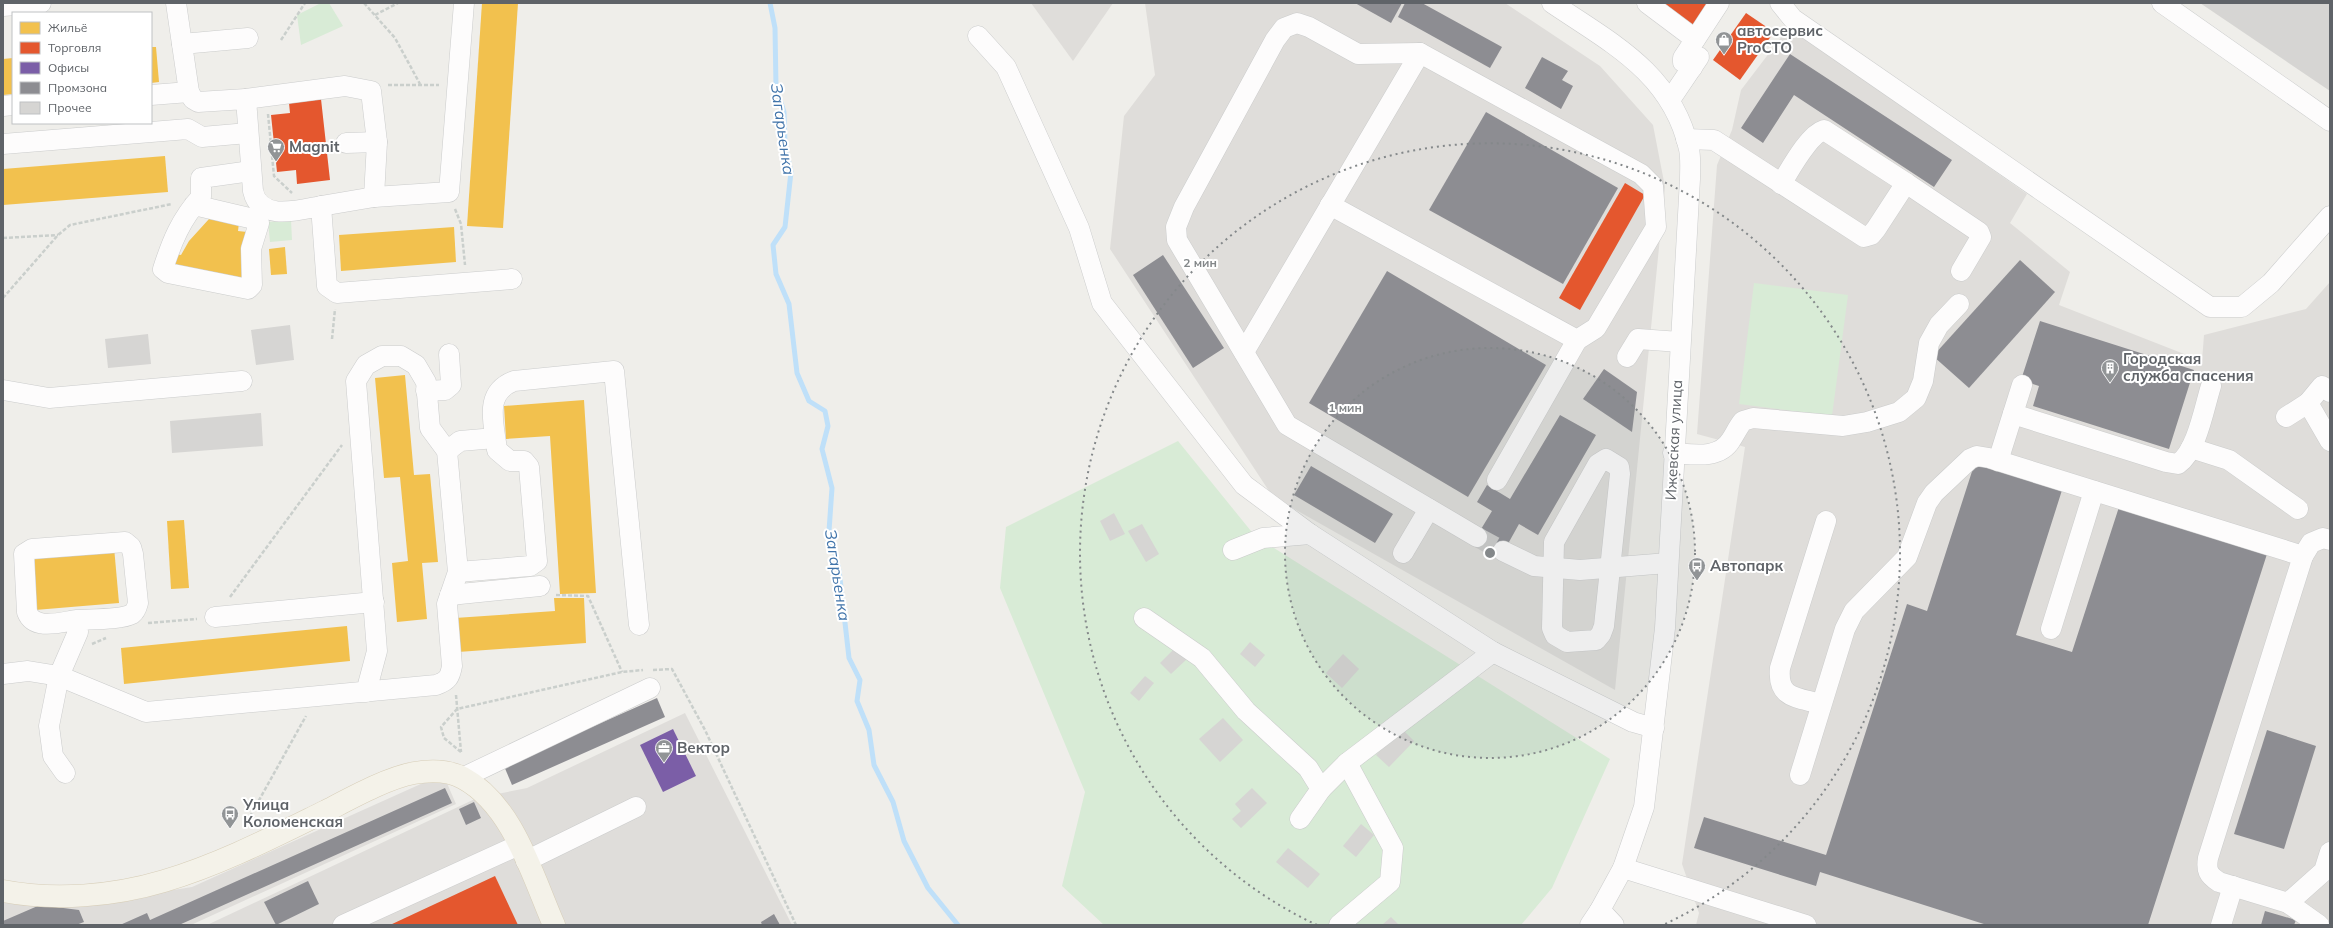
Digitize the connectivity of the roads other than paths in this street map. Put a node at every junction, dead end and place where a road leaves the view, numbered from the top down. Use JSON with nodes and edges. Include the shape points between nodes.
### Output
{"nodes":[{"id":1,"x":41,"y":3,"type":"edge"},
{"id":2,"x":176,"y":3,"type":"edge"},
{"id":3,"x":464,"y":3,"type":"edge"},
{"id":4,"x":1552,"y":3,"type":"edge"},
{"id":5,"x":1647,"y":3,"type":"edge"},
{"id":6,"x":1719,"y":3,"type":"edge"},
{"id":7,"x":1780,"y":3,"type":"edge"},
{"id":8,"x":2162,"y":3,"type":"edge"},
{"id":9,"x":3,"y":6,"type":"edge"},
{"id":10,"x":978,"y":36,"type":"dead end"},
{"id":11,"x":248,"y":38,"type":"dead end"},
{"id":12,"x":1702,"y":40,"type":"junction"},
{"id":13,"x":182,"y":44,"type":"junction"},
{"id":14,"x":1420,"y":53,"type":"junction"},
{"id":15,"x":189,"y":92,"type":"junction"},
{"id":16,"x":152,"y":95,"type":"edge"},
{"id":17,"x":246,"y":99,"type":"junction"},
{"id":18,"x":1670,"y":100,"type":"junction"},
{"id":19,"x":2330,"y":121,"type":"edge"},
{"id":20,"x":248,"y":133,"type":"junction"},
{"id":21,"x":1686,"y":138,"type":"junction"},
{"id":22,"x":376,"y":142,"type":"junction"},
{"id":23,"x":346,"y":143,"type":"dead end"},
{"id":24,"x":3,"y":144,"type":"edge"},
{"id":25,"x":251,"y":171,"type":"junction"},
{"id":26,"x":1906,"y":183,"type":"junction"},
{"id":27,"x":1781,"y":184,"type":"junction"},
{"id":28,"x":374,"y":197,"type":"junction"},
{"id":29,"x":198,"y":201,"type":"junction"},
{"id":30,"x":1330,"y":205,"type":"junction"},
{"id":31,"x":320,"y":206,"type":"junction"},
{"id":32,"x":2330,"y":216,"type":"edge"},
{"id":33,"x":1961,"y":271,"type":"dead end"},
{"id":34,"x":512,"y":279,"type":"dead end"},
{"id":35,"x":1959,"y":304,"type":"dead end"},
{"id":36,"x":1577,"y":340,"type":"junction"},
{"id":37,"x":1680,"y":342,"type":"junction"},
{"id":38,"x":1244,"y":352,"type":"junction"},
{"id":39,"x":449,"y":354,"type":"dead end"},
{"id":40,"x":1627,"y":357,"type":"dead end"},
{"id":41,"x":242,"y":381,"type":"dead end"},
{"id":42,"x":2022,"y":385,"type":"dead end"},
{"id":43,"x":2211,"y":386,"type":"dead end"},
{"id":44,"x":3,"y":390,"type":"edge"},
{"id":45,"x":426,"y":391,"type":"junction"},
{"id":46,"x":2330,"y":392,"type":"edge"},
{"id":47,"x":2308,"y":403,"type":"junction"},
{"id":48,"x":2013,"y":414,"type":"junction"},
{"id":49,"x":2286,"y":417,"type":"dead end"},
{"id":50,"x":495,"y":438,"type":"junction"},
{"id":51,"x":2330,"y":442,"type":"edge"},
{"id":52,"x":2191,"y":448,"type":"junction"},
{"id":53,"x":447,"y":451,"type":"junction"},
{"id":54,"x":1673,"y":453,"type":"junction"},
{"id":55,"x":1998,"y":461,"type":"junction"},
{"id":56,"x":1497,"y":480,"type":"dead end"},
{"id":57,"x":2094,"y":491,"type":"junction"},
{"id":58,"x":1429,"y":509,"type":"junction"},
{"id":59,"x":2298,"y":509,"type":"dead end"},
{"id":60,"x":1826,"y":521,"type":"dead end"},
{"id":61,"x":1310,"y":534,"type":"junction"},
{"id":62,"x":1477,"y":537,"type":"tunnel mouth"},
{"id":63,"x":2330,"y":540,"type":"edge"},
{"id":64,"x":1233,"y":550,"type":"dead end"},
{"id":65,"x":1504,"y":551,"type":"tunnel mouth"},
{"id":66,"x":1403,"y":553,"type":"dead end"},
{"id":67,"x":2303,"y":556,"type":"junction"},
{"id":68,"x":1668,"y":563,"type":"junction"},
{"id":69,"x":1553,"y":567,"type":"junction"},
{"id":70,"x":1610,"y":568,"type":"junction"},
{"id":71,"x":458,"y":572,"type":"junction"},
{"id":72,"x":540,"y":586,"type":"road end"},
{"id":73,"x":450,"y":595,"type":"junction"},
{"id":74,"x":374,"y":602,"type":"junction"},
{"id":75,"x":215,"y":617,"type":"road end"},
{"id":76,"x":1144,"y":618,"type":"dead end"},
{"id":77,"x":77,"y":620,"type":"junction"},
{"id":78,"x":639,"y":625,"type":"dead end"},
{"id":79,"x":2052,"y":629,"type":"dead end"},
{"id":80,"x":1493,"y":652,"type":"junction"},
{"id":81,"x":3,"y":674,"type":"edge"},
{"id":82,"x":59,"y":676,"type":"junction"},
{"id":83,"x":650,"y":688,"type":"dead end"},
{"id":84,"x":366,"y":692,"type":"junction"},
{"id":85,"x":1822,"y":704,"type":"junction"},
{"id":86,"x":1654,"y":728,"type":"junction"},
{"id":87,"x":1347,"y":763,"type":"junction"},
{"id":88,"x":65,"y":773,"type":"dead end"},
{"id":89,"x":1800,"y":775,"type":"dead end"},
{"id":90,"x":462,"y":778,"type":"junction"},
{"id":91,"x":1321,"y":789,"type":"junction"},
{"id":92,"x":636,"y":807,"type":"dead end"},
{"id":93,"x":1300,"y":819,"type":"dead end"},
{"id":94,"x":2330,"y":852,"type":"edge"},
{"id":95,"x":522,"y":853,"type":"junction"},
{"id":96,"x":1623,"y":868,"type":"junction"},
{"id":97,"x":2233,"y":886,"type":"junction"},
{"id":98,"x":3,"y":891,"type":"edge"},
{"id":99,"x":2288,"y":903,"type":"junction"},
{"id":100,"x":1595,"y":918,"type":"edge"},
{"id":101,"x":343,"y":925,"type":"edge"},
{"id":102,"x":554,"y":925,"type":"edge"},
{"id":103,"x":1339,"y":925,"type":"edge"},
{"id":104,"x":1614,"y":925,"type":"edge"},
{"id":105,"x":1806,"y":925,"type":"edge"},
{"id":106,"x":2221,"y":925,"type":"edge"},
{"id":107,"x":2319,"y":925,"type":"edge"}],
"edges":[{"from":1,"to":9,"type":"street"},
{"from":2,"to":13,"type":"street"},
{"from":3,"to":28,"type":"street","via":[[449,192]]},
{"from":4,"to":18,"type":"street","name":"Ижевская улица","via":[[1633,58]]},
{"from":5,"to":12,"type":"street"},
{"from":6,"to":12,"type":"street"},
{"from":7,"to":32,"type":"street","via":[[1793,19],[2210,307],[2242,307],[2271,283]]},
{"from":8,"to":19,"type":"street"},
{"from":10,"to":61,"type":"street","via":[[1006,67],[1079,228],[1102,303],[1244,485]]},
{"from":11,"to":13,"type":"street"},
{"from":12,"to":18,"type":"street","via":[[1692,68]]},
{"from":13,"to":15,"type":"street"},
{"from":14,"to":30,"type":"street"},
{"from":14,"to":36,"type":"street","via":[[1641,174],[1653,186],[1656,227],[1596,328]]},
{"from":14,"to":38,"type":"street","via":[[1358,54],[1297,23],[1284,28],[1275,40],[1184,207],[1176,227],[1177,240]]},
{"from":15,"to":16,"type":"street"},
{"from":15,"to":17,"type":"street","via":[[198,102]]},
{"from":17,"to":20,"type":"street"},
{"from":17,"to":22,"type":"street","via":[[345,86],[371,91]]},
{"from":18,"to":21,"type":"street","name":"Ижевская улица"},
{"from":20,"to":24,"type":"street","via":[[202,137],[188,129]]},
{"from":20,"to":25,"type":"street"},
{"from":21,"to":27,"type":"street","via":[[1714,140]]},
{"from":21,"to":37,"type":"street","name":"Ижевская улица","via":[[1690,179]]},
{"from":22,"to":23,"type":"street"},
{"from":22,"to":28,"type":"street"},
{"from":25,"to":29,"type":"street","via":[[204,176],[200,180]]},
{"from":25,"to":31,"type":"street","via":[[253,195],[270,211]]},
{"from":26,"to":27,"type":"street","via":[[1824,130],[1817,132],[1810,140]]},
{"from":26,"to":27,"type":"street","via":[[1874,232],[1864,237]]},
{"from":26,"to":33,"type":"street","via":[[1979,232],[1981,237],[1977,246]]},
{"from":28,"to":31,"type":"street"},
{"from":29,"to":29,"type":"street","via":[[185,216],[174,236],[163,269],[165,272],[251,288],[251,249],[258,220]]},
{"from":30,"to":36,"type":"street"},
{"from":30,"to":38,"type":"street"},
{"from":31,"to":34,"type":"street","via":[[327,286],[337,293]]},
{"from":35,"to":54,"type":"street","via":[[1939,326],[1929,343],[1923,381],[1916,398],[1899,412],[1843,426],[1753,418],[1743,421],[1723,449],[1710,454]]},
{"from":36,"to":56,"type":"street"},
{"from":37,"to":40,"type":"street","via":[[1638,339]]},
{"from":37,"to":54,"type":"street","name":"Ижевская улица"},
{"from":38,"to":58,"type":"street","via":[[1287,426]]},
{"from":39,"to":45,"type":"street","via":[[451,385],[445,390]]},
{"from":41,"to":44,"type":"street","via":[[49,398]]},
{"from":42,"to":48,"type":"street"},
{"from":43,"to":52,"type":"street"},
{"from":45,"to":53,"type":"street","via":[[430,428]]},
{"from":45,"to":74,"type":"street","via":[[426,382],[416,365],[401,356],[382,356],[366,365],[356,381]]},
{"from":46,"to":47,"type":"street","via":[[2322,386]]},
{"from":47,"to":49,"type":"street"},
{"from":47,"to":51,"type":"street"},
{"from":48,"to":52,"type":"street","via":[[2166,462],[2178,464],[2186,459]]},
{"from":48,"to":55,"type":"street"},
{"from":50,"to":53,"type":"street","via":[[460,441]]},
{"from":50,"to":71,"type":"street","via":[[496,450],[510,461],[524,461],[529,467],[537,561],[530,566]]},
{"from":50,"to":78,"type":"street","via":[[492,406],[496,394],[504,385],[514,381],[614,371]]},
{"from":52,"to":59,"type":"street","via":[[2229,460]]},
{"from":53,"to":71,"type":"street"},
{"from":54,"to":68,"type":"street","name":"Ижевская улица"},
{"from":55,"to":57,"type":"street"},
{"from":55,"to":85,"type":"street","via":[[1977,456],[1970,458],[1934,493],[1927,503],[1907,557],[1854,611],[1845,629]]},
{"from":57,"to":67,"type":"street"},
{"from":57,"to":79,"type":"street"},
{"from":58,"to":62,"type":"street"},
{"from":58,"to":66,"type":"street"},
{"from":60,"to":85,"type":"street","via":[[1780,668],[1779,682],[1783,690],[1793,696]]},
{"from":61,"to":64,"type":"street","via":[[1263,538]]},
{"from":61,"to":80,"type":"street"},
{"from":63,"to":67,"type":"street","via":[[2323,538],[2311,543]]},
{"from":65,"to":69,"type":"street","via":[[1534,566]]},
{"from":67,"to":97,"type":"street","via":[[2208,858],[2207,869],[2210,876]]},
{"from":68,"to":70,"type":"street"},
{"from":68,"to":86,"type":"street","name":"Ижевская улица"},
{"from":69,"to":70,"type":"street","via":[[1580,570]]},
{"from":69,"to":70,"type":"street","via":[[1552,628],[1560,640],[1573,642],[1596,640],[1602,634]]},
{"from":69,"to":70,"type":"street","via":[[1554,542],[1559,530],[1598,464],[1606,458],[1619,467],[1620,474]]},
{"from":71,"to":73,"type":"street"},
{"from":72,"to":73,"type":"street"},
{"from":73,"to":84,"type":"street","via":[[447,604],[452,666],[451,676],[446,682]]},
{"from":74,"to":75,"type":"street"},
{"from":74,"to":84,"type":"street","via":[[377,651]]},
{"from":76,"to":91,"type":"street","via":[[1202,658],[1246,710],[1308,768]]},
{"from":77,"to":77,"type":"street","via":[[41,623],[30,618],[24,554],[32,549],[125,542],[131,547],[133,554],[138,603],[136,610],[124,616]]},
{"from":77,"to":82,"type":"street","via":[[78,632]]},
{"from":80,"to":86,"type":"street","via":[[1633,722]]},
{"from":80,"to":87,"type":"street"},
{"from":81,"to":82,"type":"street","via":[[28,671]]},
{"from":82,"to":84,"type":"street","via":[[146,712]]},
{"from":82,"to":88,"type":"street","via":[[49,726],[53,756]]},
{"from":83,"to":90,"type":"street"},
{"from":85,"to":89,"type":"street"},
{"from":86,"to":96,"type":"street","name":"Ижевская улица","via":[[1644,807]]},
{"from":87,"to":91,"type":"street"},
{"from":87,"to":103,"type":"street","via":[[1394,848],[1390,882]]},
{"from":90,"to":95,"type":"main road","via":[[493,801],[507,821]]},
{"from":90,"to":98,"type":"main road","via":[[443,771],[413,773],[370,789],[236,855],[163,881],[96,896],[19,894]]},
{"from":91,"to":93,"type":"street"},
{"from":92,"to":95,"type":"street"},
{"from":94,"to":99,"type":"street","via":[[2324,871]]},
{"from":95,"to":101,"type":"street"},
{"from":95,"to":102,"type":"main road"},
{"from":96,"to":100,"type":"street","name":"Ижевская улица"},
{"from":96,"to":105,"type":"street"},
{"from":97,"to":99,"type":"street"},
{"from":97,"to":106,"type":"street"},
{"from":99,"to":107,"type":"street"},
{"from":100,"to":104,"type":"street"}]}
